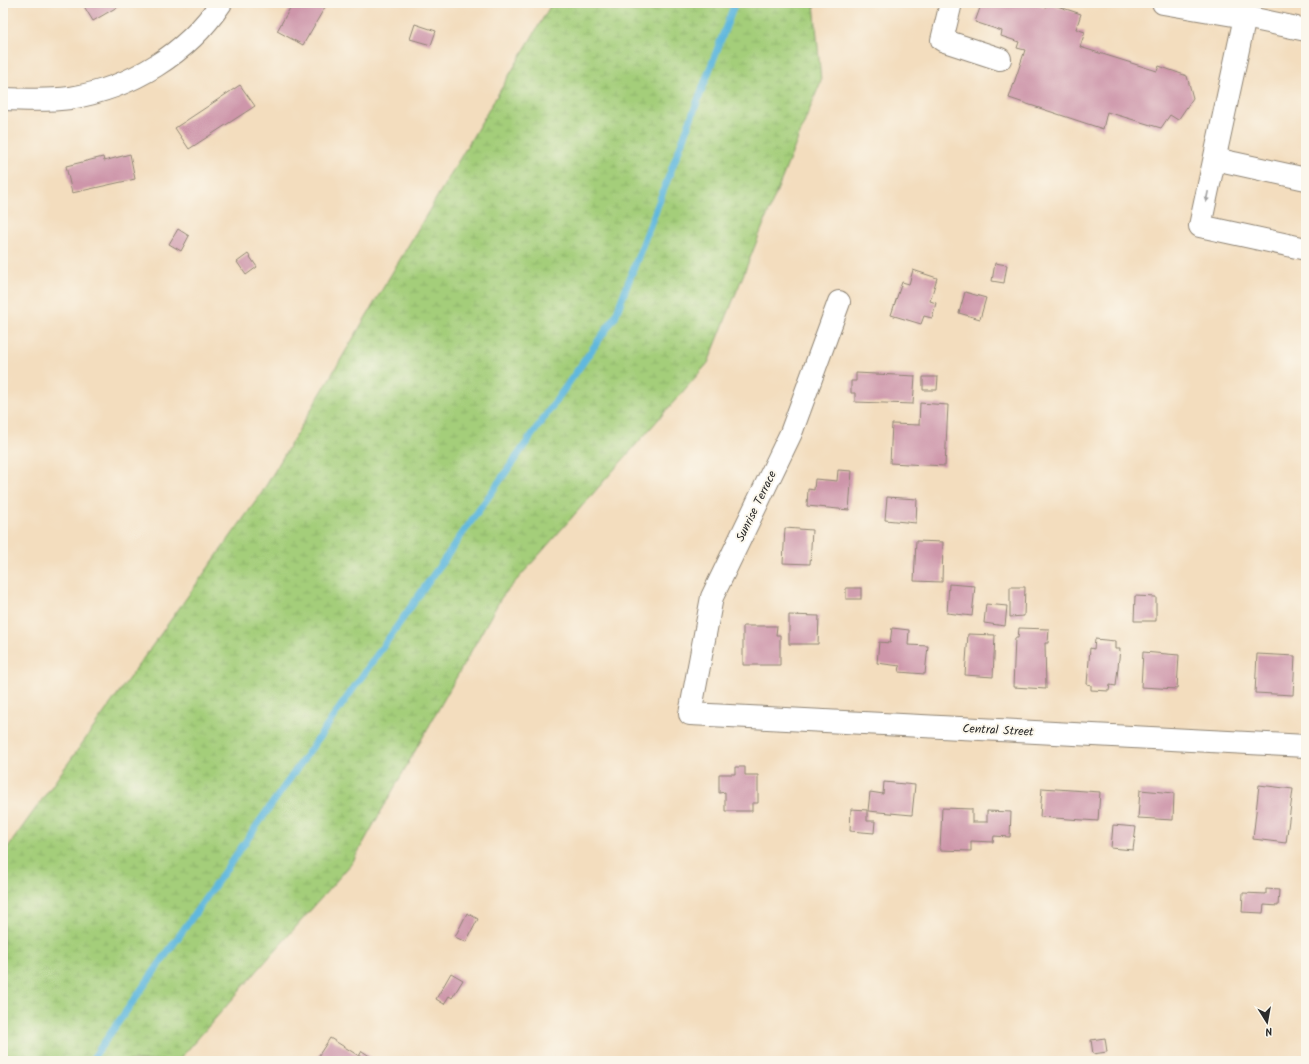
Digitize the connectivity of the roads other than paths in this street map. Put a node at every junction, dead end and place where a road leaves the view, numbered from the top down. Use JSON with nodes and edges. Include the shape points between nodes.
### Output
{"nodes":[{"id":1,"x":221,"y":3,"type":"edge"},
{"id":2,"x":951,"y":3,"type":"edge"},
{"id":3,"x":1162,"y":3,"type":"edge"},
{"id":4,"x":1245,"y":17,"type":"junction"},
{"id":5,"x":1306,"y":30,"type":"edge"},
{"id":6,"x":1000,"y":59,"type":"dead end"},
{"id":7,"x":3,"y":99,"type":"edge"},
{"id":8,"x":1215,"y":159,"type":"junction"},
{"id":9,"x":1306,"y":179,"type":"edge"},
{"id":10,"x":1306,"y":249,"type":"edge"},
{"id":11,"x":839,"y":302,"type":"dead end"},
{"id":12,"x":690,"y":714,"type":"joint"},
{"id":13,"x":1306,"y":746,"type":"edge"}],
"edges":[{"from":1,"to":7,"type":"street","via":[[190,40],[164,61],[134,78],[103,91],[70,98]]},
{"from":2,"to":6,"type":"street","via":[[942,40]]},
{"from":3,"to":4,"type":"street"},
{"from":4,"to":5,"type":"street"},
{"from":4,"to":8,"type":"street"},
{"from":8,"to":9,"type":"street"},
{"from":8,"to":10,"type":"street","one_way":true,"via":[[1200,226]]},
{"from":11,"to":12,"type":"street","name":"Sunrise Terrace","via":[[791,433],[712,597]]},
{"from":12,"to":13,"type":"street","name":"Central Street"}]}
